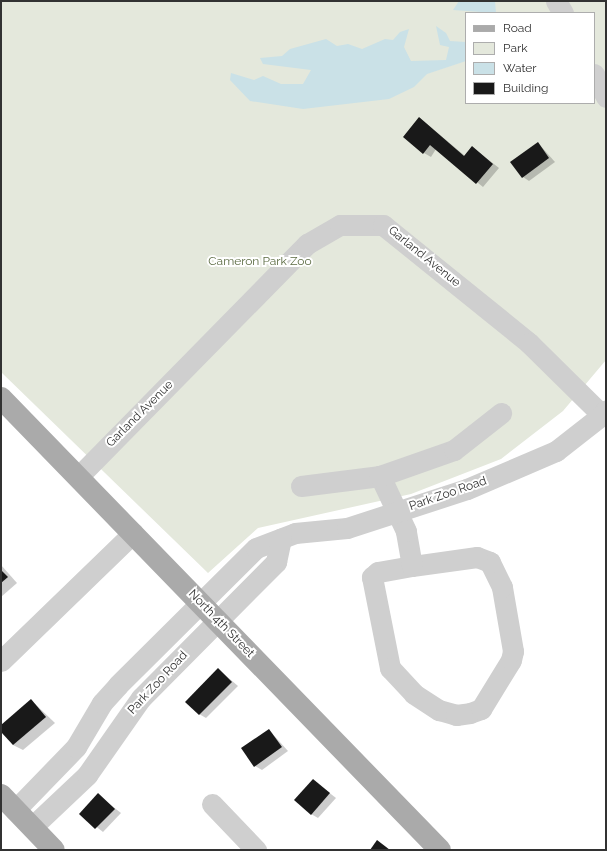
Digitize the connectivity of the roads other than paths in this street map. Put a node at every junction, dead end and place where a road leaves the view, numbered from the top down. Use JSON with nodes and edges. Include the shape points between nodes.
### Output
{"nodes":[{"id":1,"x":556,"y":1,"type":"edge"},
{"id":2,"x":562,"y":12,"type":"edge"},
{"id":3,"x":595,"y":76,"type":"edge"},
{"id":4,"x":606,"y":97,"type":"edge"},
{"id":5,"x":1,"y":398,"type":"edge"},
{"id":6,"x":604,"y":412,"type":"edge"},
{"id":7,"x":502,"y":414,"type":"dead end"},
{"id":8,"x":380,"y":476,"type":"junction"},
{"id":9,"x":78,"y":477,"type":"junction"},
{"id":10,"x":301,"y":486,"type":"dead end"},
{"id":11,"x":396,"y":512,"type":"junction"},
{"id":12,"x":133,"y":533,"type":"junction"},
{"id":13,"x":282,"y":539,"type":"junction"},
{"id":14,"x":412,"y":566,"type":"junction"},
{"id":15,"x":200,"y":603,"type":"junction"},
{"id":16,"x":218,"y":621,"type":"junction"},
{"id":17,"x":1,"y":662,"type":"edge"},
{"id":18,"x":8,"y":802,"type":"edge"},
{"id":19,"x":212,"y":804,"type":"dead end"},
{"id":20,"x":32,"y":827,"type":"junction"},
{"id":21,"x":54,"y":850,"type":"edge"},
{"id":22,"x":256,"y":850,"type":"edge"},
{"id":23,"x":440,"y":850,"type":"edge"}],
"edges":[{"from":1,"to":2,"type":"street"},
{"from":3,"to":4,"type":"street"},
{"from":5,"to":9,"type":"main road","name":"North 4th Street"},
{"from":6,"to":9,"type":"street","name":"Garland Avenue","via":[[529,343],[383,225],[340,225],[307,244]]},
{"from":6,"to":11,"type":"street","name":"Park Zoo Road","via":[[556,451],[467,489]]},
{"from":7,"to":8,"type":"street","via":[[454,450]]},
{"from":8,"to":10,"type":"street"},
{"from":8,"to":11,"type":"street"},
{"from":9,"to":12,"type":"main road","name":"North 4th Street"},
{"from":11,"to":13,"type":"street","name":"Park Zoo Road","via":[[347,528],[295,533]]},
{"from":11,"to":14,"type":"street","via":[[406,531]]},
{"from":12,"to":15,"type":"main road","name":"North 4th Street"},
{"from":12,"to":17,"type":"street"},
{"from":13,"to":15,"type":"street","name":"Park Zoo Road","via":[[256,548]]},
{"from":13,"to":16,"type":"street","name":"Park Zoo Road","via":[[276,562]]},
{"from":14,"to":14,"type":"street","via":[[477,557],[490,562],[502,587],[513,651],[511,660],[481,709],[456,715],[439,710],[414,694],[390,668],[372,577],[378,572]]},
{"from":15,"to":16,"type":"main road","name":"North 4th Street"},
{"from":15,"to":18,"type":"street","name":"Park Zoo Road","via":[[118,685],[76,747]]},
{"from":16,"to":20,"type":"street","name":"Park Zoo Road","via":[[133,707],[87,775]]},
{"from":16,"to":23,"type":"main road","name":"North 4th Street"},
{"from":18,"to":20,"type":"main road"},
{"from":19,"to":22,"type":"street"},
{"from":20,"to":21,"type":"main road"}]}
